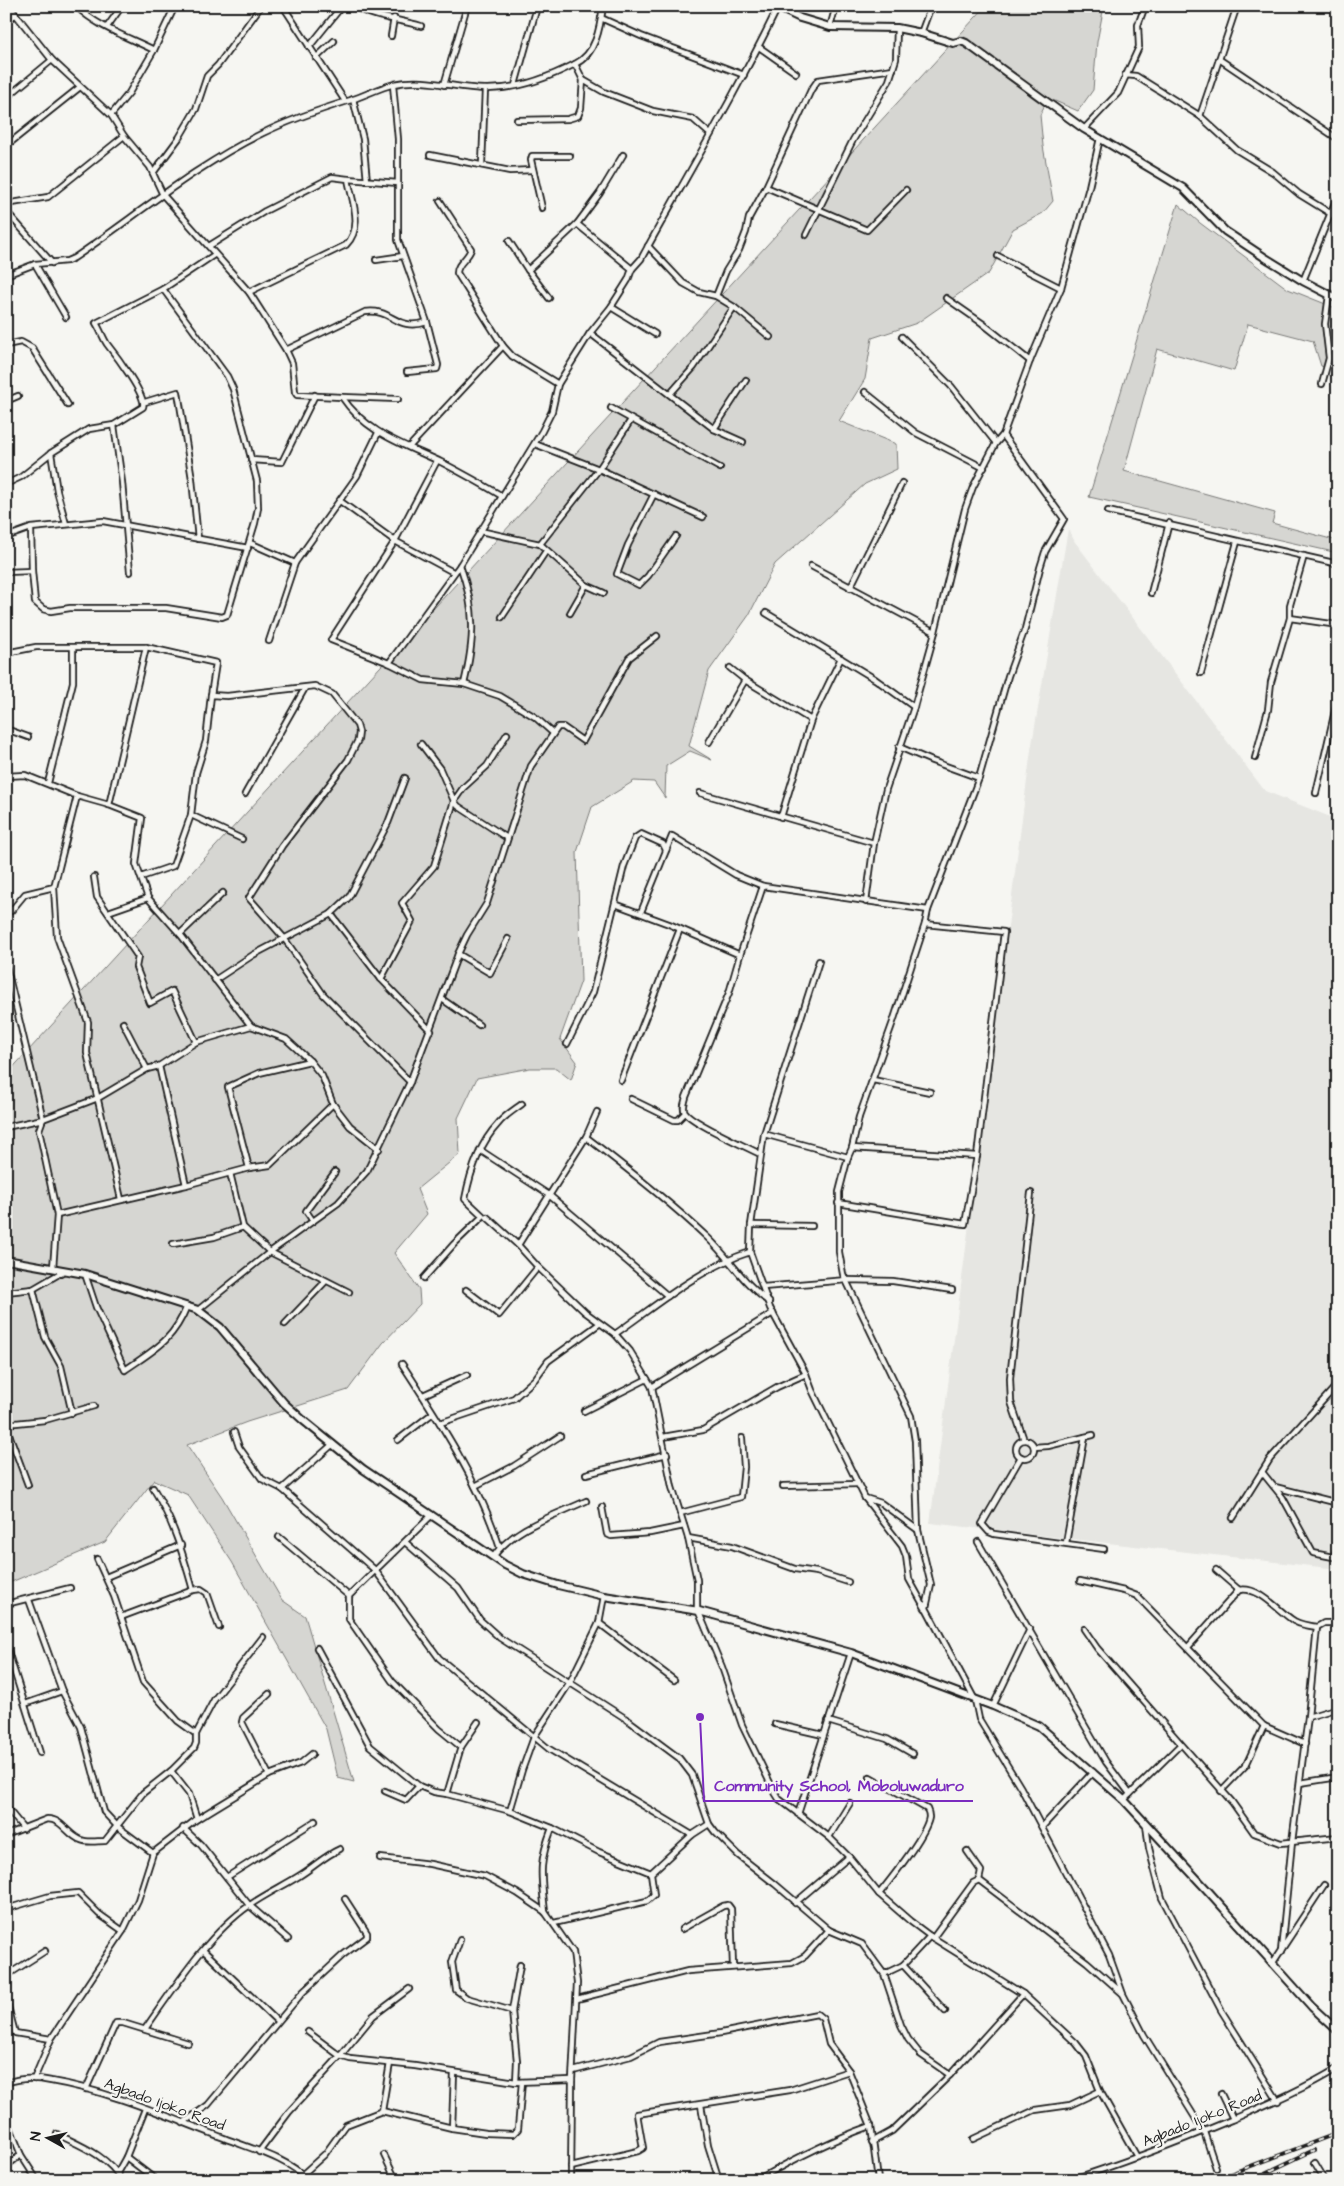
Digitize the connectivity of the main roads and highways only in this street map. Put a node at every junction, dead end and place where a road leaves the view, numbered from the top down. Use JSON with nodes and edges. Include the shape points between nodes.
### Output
{"nodes":[{"id":1,"x":776,"y":7,"type":"edge"},
{"id":2,"x":1338,"y":299,"type":"edge"},
{"id":3,"x":6,"y":1260,"type":"edge"},
{"id":4,"x":1338,"y":2031,"type":"edge"}],
"edges":[{"from":1,"to":2,"type":"main road","via":[[830,27],[897,28],[952,43],[966,43],[1081,127],[1183,188],[1226,231],[1303,281]]},
{"from":3,"to":4,"type":"main road","via":[[85,1274],[198,1310],[220,1327],[293,1412],[362,1469],[523,1574],[604,1596],[699,1612],[851,1653],[993,1706],[1045,1730],[1124,1800],[1272,1964]]}]}
